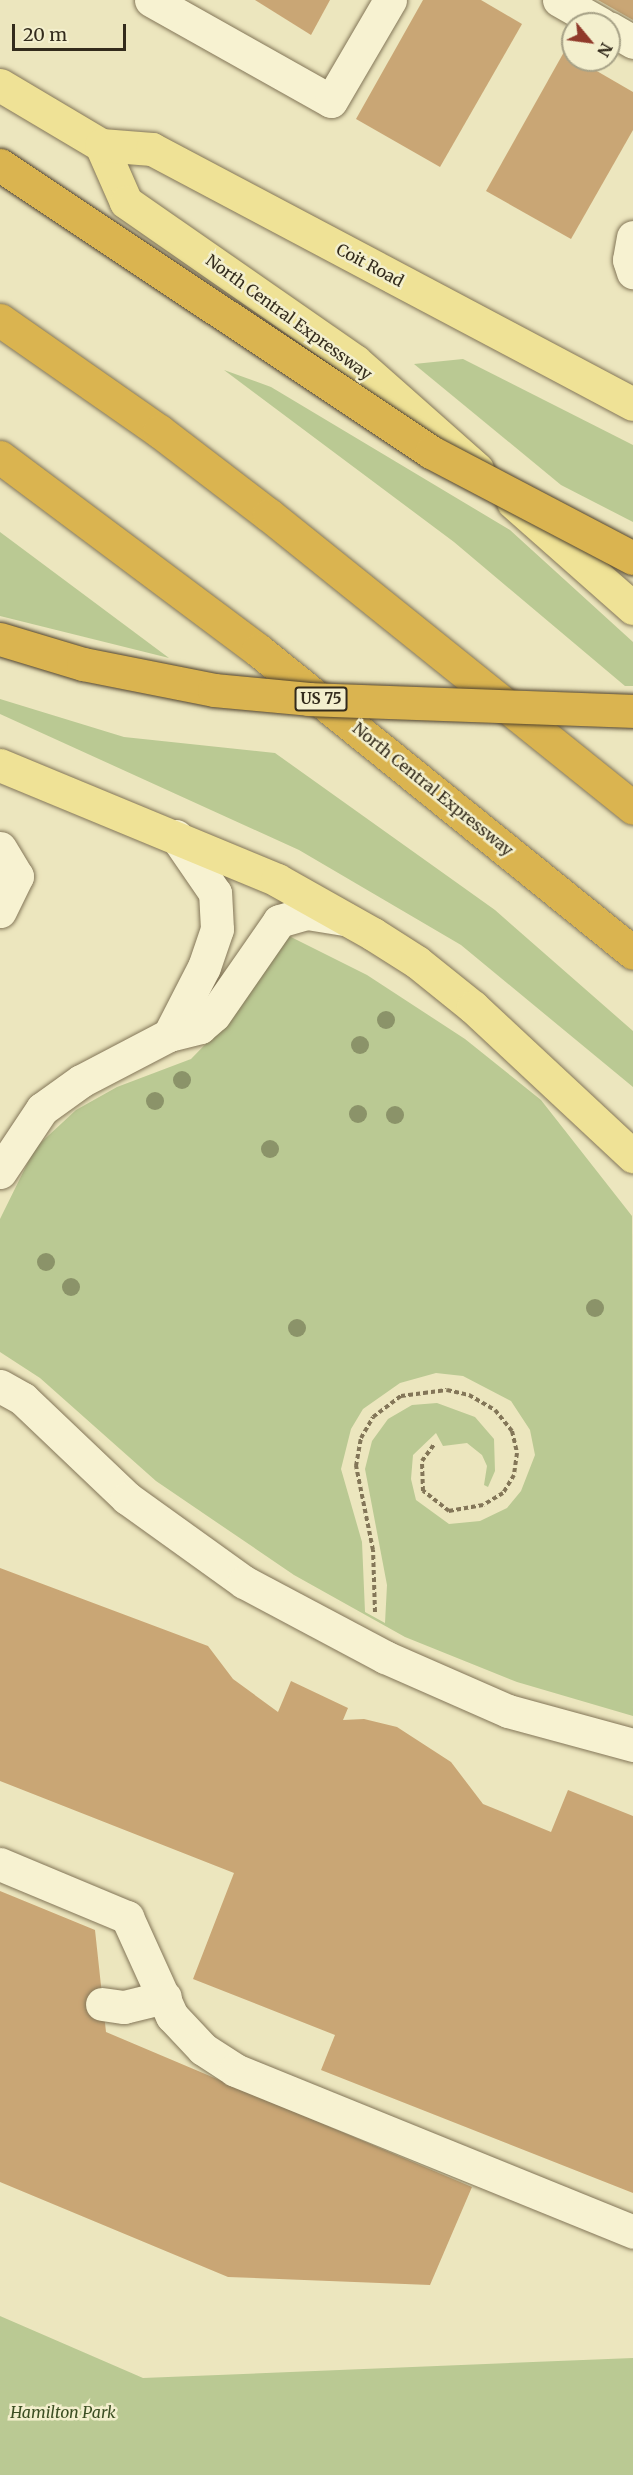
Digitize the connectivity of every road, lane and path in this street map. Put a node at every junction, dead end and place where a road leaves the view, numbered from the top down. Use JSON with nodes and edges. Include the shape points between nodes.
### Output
{"nodes":[{"id":1,"x":152,"y":0,"type":"edge"},
{"id":2,"x":390,"y":0,"type":"edge"},
{"id":3,"x":559,"y":0,"type":"edge"},
{"id":4,"x":580,"y":12,"type":"edge"},
{"id":5,"x":0,"y":85,"type":"edge"},
{"id":6,"x":100,"y":145,"type":"junction"},
{"id":7,"x":0,"y":165,"type":"edge"},
{"id":8,"x":633,"y":237,"type":"edge"},
{"id":9,"x":633,"y":272,"type":"edge"},
{"id":10,"x":0,"y":320,"type":"edge"},
{"id":11,"x":633,"y":404,"type":"edge"},
{"id":12,"x":0,"y":457,"type":"edge"},
{"id":13,"x":633,"y":558,"type":"edge"},
{"id":14,"x":633,"y":608,"type":"edge"},
{"id":15,"x":0,"y":639,"type":"edge"},
{"id":16,"x":633,"y":711,"type":"edge"},
{"id":17,"x":0,"y":765,"type":"edge"},
{"id":18,"x":633,"y":808,"type":"edge"},
{"id":19,"x":176,"y":836,"type":"junction"},
{"id":20,"x":0,"y":848,"type":"edge"},
{"id":21,"x":0,"y":911,"type":"edge"},
{"id":22,"x":346,"y":919,"type":"junction"},
{"id":23,"x":633,"y":953,"type":"edge"},
{"id":24,"x":169,"y":1035,"type":"junction"},
{"id":25,"x":633,"y":1156,"type":"edge"},
{"id":26,"x":0,"y":1172,"type":"edge"},
{"id":27,"x":0,"y":1386,"type":"edge"},
{"id":28,"x":435,"y":1443,"type":"dead end"},
{"id":29,"x":367,"y":1648,"type":"junction"},
{"id":30,"x":633,"y":1744,"type":"edge"},
{"id":31,"x":0,"y":1864,"type":"edge"},
{"id":32,"x":165,"y":1997,"type":"junction"},
{"id":33,"x":102,"y":2004,"type":"dead end"},
{"id":34,"x":633,"y":2232,"type":"edge"}],
"edges":[{"from":1,"to":2,"type":"lane","via":[[331,101]]},
{"from":3,"to":4,"type":"lane"},
{"from":5,"to":6,"type":"main road"},
{"from":6,"to":11,"type":"main road","name":"Coit Road","via":[[152,149]]},
{"from":6,"to":14,"type":"main road","name":"North Central Expressway","via":[[126,202],[355,361]]},
{"from":7,"to":13,"type":"highway","bridge":true,"via":[[431,452]]},
{"from":8,"to":9,"type":"lane","via":[[629,260]]},
{"from":10,"to":18,"type":"highway","via":[[260,508]]},
{"from":12,"to":23,"type":"highway","name":"North Central Expressway","number":"US 75","via":[[258,650]]},
{"from":15,"to":16,"type":"highway","bridge":true,"via":[[83,664],[214,690],[309,699]]},
{"from":17,"to":19,"type":"main road"},
{"from":19,"to":22,"type":"main road","via":[[277,880]]},
{"from":19,"to":24,"type":"lane","via":[[215,893],[217,929],[204,967]]},
{"from":20,"to":21,"type":"lane","via":[[17,876]]},
{"from":22,"to":24,"type":"lane","via":[[307,913],[279,921],[214,1015],[200,1027]]},
{"from":22,"to":25,"type":"main road","via":[[417,962],[472,1007]]},
{"from":24,"to":26,"type":"lane","via":[[81,1081],[42,1109]]},
{"from":27,"to":29,"type":"lane","via":[[22,1399],[128,1498],[244,1582]]},
{"from":28,"to":29,"type":"path","via":[[425,1452],[420,1473],[423,1491],[442,1508],[462,1512],[483,1505],[503,1493],[514,1475],[517,1453],[512,1431],[495,1410],[476,1398],[447,1390],[423,1391],[401,1396],[373,1417],[361,1438],[356,1466],[376,1578],[376,1606]]},
{"from":29,"to":30,"type":"lane","via":[[508,1711]]},
{"from":31,"to":32,"type":"lane","via":[[127,1917]]},
{"from":32,"to":33,"type":"lane","via":[[124,2007]]},
{"from":32,"to":34,"type":"lane","via":[[172,2016],[203,2049],[236,2070]]}]}
